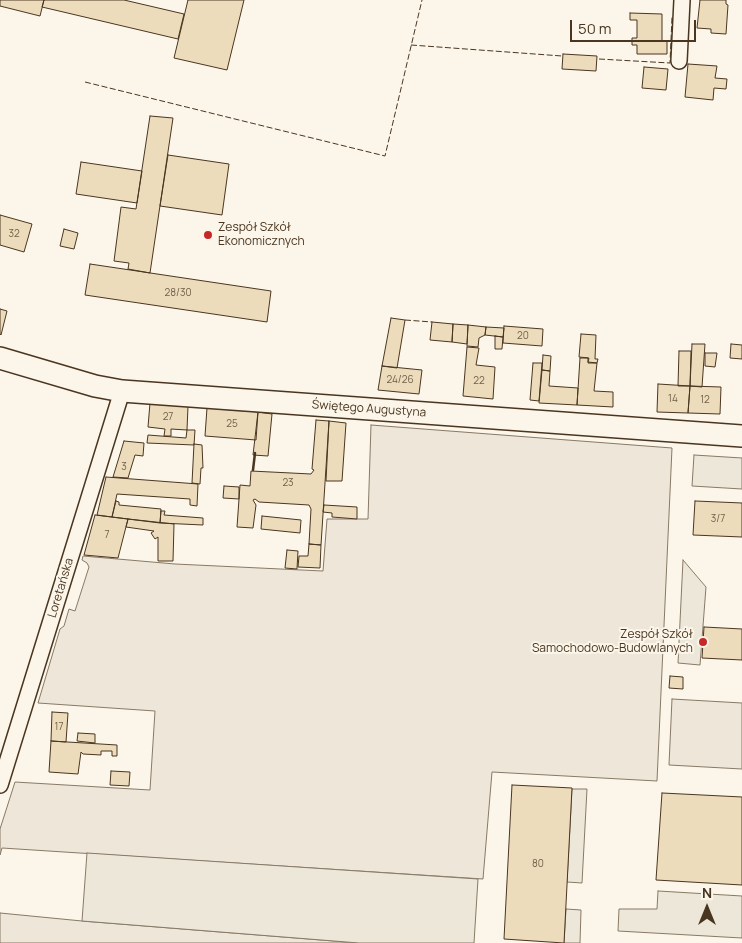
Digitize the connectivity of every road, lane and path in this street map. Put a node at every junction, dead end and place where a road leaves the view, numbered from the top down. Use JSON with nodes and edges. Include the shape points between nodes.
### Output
{"nodes":[{"id":1,"x":682,"y":0,"type":"edge"},
{"id":2,"x":679,"y":60,"type":"dead end"},
{"id":3,"x":0,"y":358,"type":"edge"},
{"id":4,"x":122,"y":391,"type":"junction"},
{"id":5,"x":742,"y":436,"type":"edge"},
{"id":6,"x":0,"y":785,"type":"edge"}],
"edges":[{"from":1,"to":2,"type":"street"},
{"from":3,"to":4,"type":"street","name":"Świętego Augustyna"},
{"from":4,"to":5,"type":"street","name":"Świętego Augustyna"},
{"from":4,"to":6,"type":"street","name":"Loretańska"}]}
